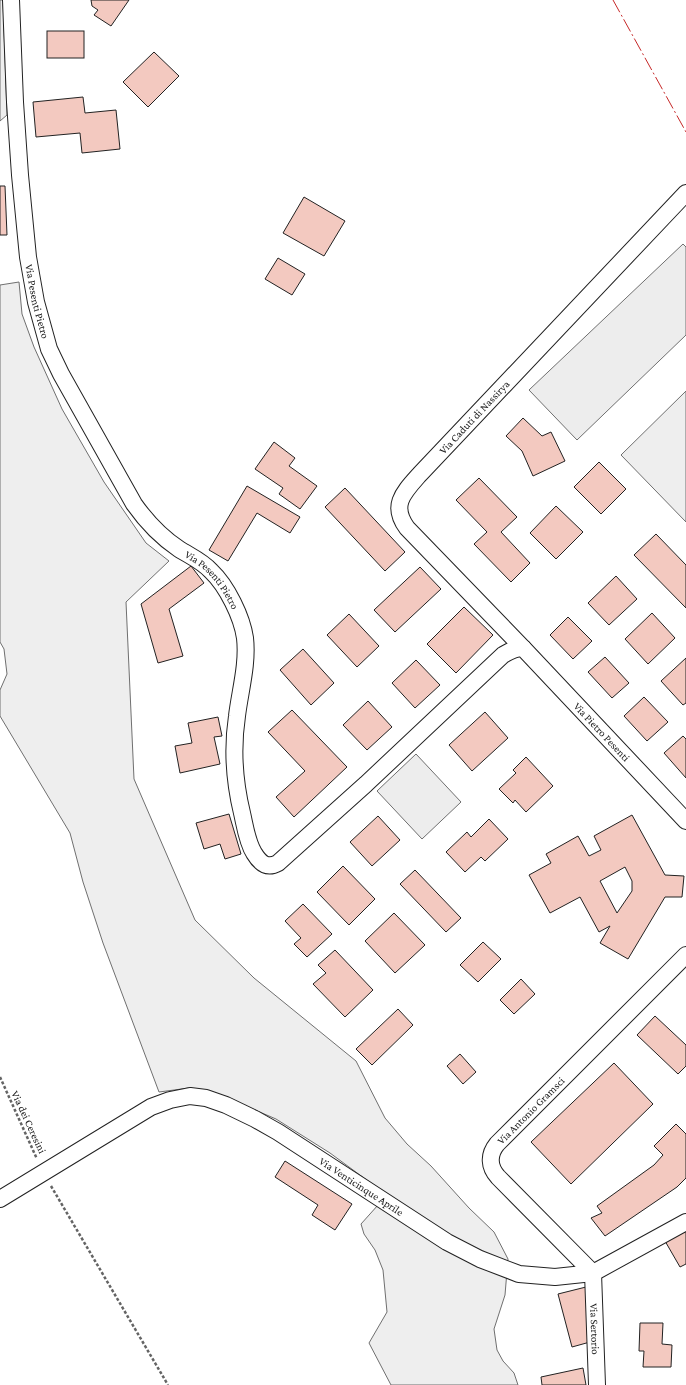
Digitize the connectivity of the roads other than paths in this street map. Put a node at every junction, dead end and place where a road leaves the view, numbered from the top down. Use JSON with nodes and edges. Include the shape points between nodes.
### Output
{"nodes":[{"id":1,"x":11,"y":0,"type":"edge"},
{"id":2,"x":686,"y":193,"type":"edge"},
{"id":3,"x":519,"y":648,"type":"junction"},
{"id":4,"x":686,"y":821,"type":"edge"},
{"id":5,"x":686,"y":955,"type":"edge"},
{"id":6,"x":0,"y":1199,"type":"edge"},
{"id":7,"x":686,"y":1222,"type":"edge"},
{"id":8,"x":593,"y":1273,"type":"junction"},
{"id":9,"x":597,"y":1385,"type":"edge"}],
"edges":[{"from":1,"to":3,"type":"street","name":"Via Pesenti Pietro","via":[[14,102],[20,175],[32,282],[42,326],[61,374],[134,504],[160,534],[215,574],[238,614],[246,647],[235,734],[235,773],[249,841],[257,858],[267,866],[278,863],[503,655]]},
{"from":2,"to":3,"type":"street","name":"Via Caduti di Nassirya","via":[[420,474],[401,498],[399,511],[402,522]]},
{"from":3,"to":4,"type":"street","name":"Via Pietro Pesenti"},
{"from":5,"to":8,"type":"street","name":"Via Antonio Gramsci","via":[[497,1144],[492,1154],[491,1166],[498,1177]]},
{"from":6,"to":8,"type":"street","name":"Via Venticinque Aprile","via":[[158,1104],[184,1097],[206,1098],[266,1124],[440,1237],[480,1259],[528,1275],[555,1278]]},
{"from":7,"to":8,"type":"street","name":"Via Venticinque Aprile"},
{"from":8,"to":9,"type":"street","name":"Via Sertorio"}]}
